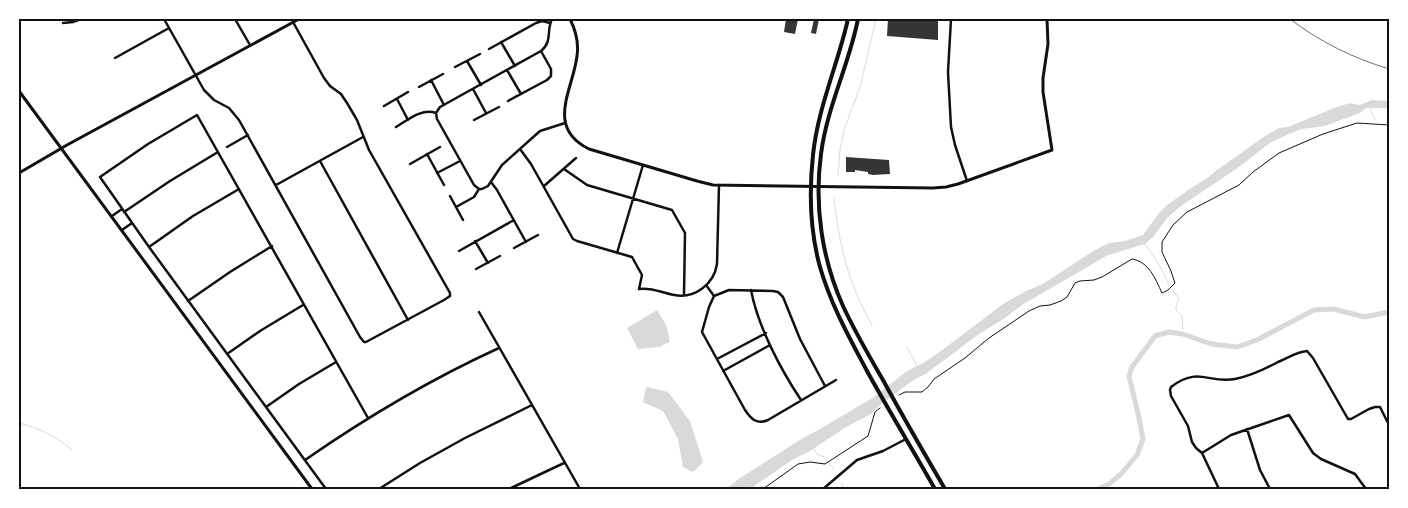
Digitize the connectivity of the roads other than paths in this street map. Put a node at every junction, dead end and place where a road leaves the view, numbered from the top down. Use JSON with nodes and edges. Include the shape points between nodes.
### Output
{"nodes":[{"id":1,"x":80,"y":19,"type":"edge"},
{"id":2,"x":164,"y":19,"type":"edge"},
{"id":3,"x":235,"y":19,"type":"edge"},
{"id":4,"x":299,"y":19,"type":"edge"},
{"id":5,"x":552,"y":19,"type":"edge"},
{"id":6,"x":570,"y":19,"type":"edge"},
{"id":7,"x":848,"y":19,"type":"edge"},
{"id":8,"x":858,"y":19,"type":"edge"},
{"id":9,"x":952,"y":19,"type":"edge"},
{"id":10,"x":1047,"y":19,"type":"edge"},
{"id":11,"x":293,"y":22,"type":"junction"},
{"id":12,"x":63,"y":23,"type":"dead end"},
{"id":13,"x":550,"y":23,"type":"junction"},
{"id":14,"x":169,"y":28,"type":"junction"},
{"id":15,"x":501,"y":42,"type":"junction"},
{"id":16,"x":250,"y":45,"type":"junction"},
{"id":17,"x":489,"y":48,"type":"dead end"},
{"id":18,"x":541,"y":51,"type":"junction"},
{"id":19,"x":480,"y":54,"type":"dead end"},
{"id":20,"x":115,"y":58,"type":"dead end"},
{"id":21,"x":467,"y":60,"type":"junction"},
{"id":22,"x":515,"y":66,"type":"junction"},
{"id":23,"x":455,"y":67,"type":"dead end"},
{"id":24,"x":507,"y":70,"type":"junction"},
{"id":25,"x":442,"y":74,"type":"dead end"},
{"id":26,"x":195,"y":75,"type":"junction"},
{"id":27,"x":431,"y":80,"type":"junction"},
{"id":28,"x":481,"y":85,"type":"junction"},
{"id":29,"x":419,"y":87,"type":"dead end"},
{"id":30,"x":473,"y":89,"type":"junction"},
{"id":31,"x":19,"y":91,"type":"edge"},
{"id":32,"x":408,"y":92,"type":"dead end"},
{"id":33,"x":521,"y":94,"type":"junction"},
{"id":34,"x":396,"y":99,"type":"junction"},
{"id":35,"x":508,"y":101,"type":"dead end"},
{"id":36,"x":444,"y":105,"type":"junction"},
{"id":37,"x":384,"y":106,"type":"dead end"},
{"id":38,"x":498,"y":107,"type":"dead end"},
{"id":39,"x":436,"y":112,"type":"junction"},
{"id":40,"x":486,"y":113,"type":"junction"},
{"id":41,"x":408,"y":120,"type":"junction"},
{"id":42,"x":474,"y":120,"type":"dead end"},
{"id":43,"x":565,"y":123,"type":"junction"},
{"id":44,"x":396,"y":127,"type":"dead end"},
{"id":45,"x":248,"y":135,"type":"junction"},
{"id":46,"x":363,"y":138,"type":"junction"},
{"id":47,"x":227,"y":147,"type":"dead end"},
{"id":48,"x":440,"y":147,"type":"dead end"},
{"id":49,"x":61,"y":148,"type":"junction"},
{"id":50,"x":520,"y":149,"type":"junction"},
{"id":51,"x":218,"y":152,"type":"junction"},
{"id":52,"x":427,"y":154,"type":"junction"},
{"id":53,"x":576,"y":158,"type":"dead end"},
{"id":54,"x":460,"y":160,"type":"junction"},
{"id":55,"x":320,"y":161,"type":"junction"},
{"id":56,"x":410,"y":164,"type":"dead end"},
{"id":57,"x":642,"y":165,"type":"junction"},
{"id":58,"x":564,"y":169,"type":"junction"},
{"id":59,"x":19,"y":173,"type":"edge"},
{"id":60,"x":437,"y":173,"type":"junction"},
{"id":61,"x":967,"y":181,"type":"junction"},
{"id":62,"x":491,"y":182,"type":"junction"},
{"id":63,"x":276,"y":185,"type":"junction"},
{"id":64,"x":444,"y":185,"type":"dead end"},
{"id":65,"x":719,"y":185,"type":"junction"},
{"id":66,"x":544,"y":186,"type":"junction"},
{"id":67,"x":815,"y":187,"type":"junction"},
{"id":68,"x":239,"y":189,"type":"junction"},
{"id":69,"x":478,"y":189,"type":"junction"},
{"id":70,"x":450,"y":196,"type":"dead end"},
{"id":71,"x":633,"y":198,"type":"junction"},
{"id":72,"x":456,"y":207,"type":"junction"},
{"id":73,"x":122,"y":209,"type":"junction"},
{"id":74,"x":124,"y":212,"type":"junction"},
{"id":75,"x":112,"y":216,"type":"junction"},
{"id":76,"x":463,"y":220,"type":"dead end"},
{"id":77,"x":514,"y":220,"type":"junction"},
{"id":78,"x":132,"y":223,"type":"junction"},
{"id":79,"x":122,"y":230,"type":"junction"},
{"id":80,"x":538,"y":235,"type":"dead end"},
{"id":81,"x":475,"y":241,"type":"junction"},
{"id":82,"x":526,"y":242,"type":"junction"},
{"id":83,"x":272,"y":246,"type":"junction"},
{"id":84,"x":149,"y":248,"type":"junction"},
{"id":85,"x":514,"y":248,"type":"dead end"},
{"id":86,"x":459,"y":250,"type":"dead end"},
{"id":87,"x":617,"y":252,"type":"junction"},
{"id":88,"x":500,"y":256,"type":"dead end"},
{"id":89,"x":488,"y":263,"type":"junction"},
{"id":90,"x":476,"y":269,"type":"dead end"},
{"id":91,"x":706,"y":285,"type":"junction"},
{"id":92,"x":751,"y":290,"type":"junction"},
{"id":93,"x":684,"y":295,"type":"junction"},
{"id":94,"x":714,"y":296,"type":"junction"},
{"id":95,"x":188,"y":300,"type":"junction"},
{"id":96,"x":304,"y":304,"type":"junction"},
{"id":97,"x":479,"y":312,"type":"dead end"},
{"id":98,"x":408,"y":320,"type":"junction"},
{"id":99,"x":766,"y":333,"type":"junction"},
{"id":100,"x":770,"y":345,"type":"junction"},
{"id":101,"x":499,"y":348,"type":"junction"},
{"id":102,"x":227,"y":354,"type":"junction"},
{"id":103,"x":717,"y":359,"type":"junction"},
{"id":104,"x":337,"y":362,"type":"junction"},
{"id":105,"x":723,"y":371,"type":"junction"},
{"id":106,"x":836,"y":380,"type":"dead end"},
{"id":107,"x":825,"y":386,"type":"junction"},
{"id":108,"x":801,"y":400,"type":"junction"},
{"id":109,"x":532,"y":405,"type":"junction"},
{"id":110,"x":266,"y":407,"type":"junction"},
{"id":111,"x":368,"y":418,"type":"junction"},
{"id":112,"x":1389,"y":425,"type":"edge"},
{"id":113,"x":1247,"y":429,"type":"junction"},
{"id":114,"x":906,"y":438,"type":"junction"},
{"id":115,"x":1202,"y":453,"type":"junction"},
{"id":116,"x":305,"y":460,"type":"junction"},
{"id":117,"x":564,"y":463,"type":"junction"},
{"id":118,"x":312,"y":489,"type":"edge"},
{"id":119,"x":326,"y":489,"type":"edge"},
{"id":120,"x":379,"y":489,"type":"edge"},
{"id":121,"x":509,"y":489,"type":"edge"},
{"id":122,"x":580,"y":489,"type":"edge"},
{"id":123,"x":822,"y":489,"type":"edge"},
{"id":124,"x":935,"y":489,"type":"edge"},
{"id":125,"x":945,"y":489,"type":"edge"},
{"id":126,"x":1219,"y":489,"type":"edge"},
{"id":127,"x":1270,"y":489,"type":"edge"},
{"id":128,"x":1366,"y":489,"type":"edge"}],
"edges":[{"from":1,"to":12,"type":"street"},
{"from":2,"to":14,"type":"street"},
{"from":3,"to":16,"type":"street"},
{"from":4,"to":11,"type":"main road"},
{"from":5,"to":13,"type":"street"},
{"from":6,"to":43,"type":"main road","via":[[578,50],[565,101]]},
{"from":7,"to":67,"type":"main road","via":[[822,105],[813,154]]},
{"from":8,"to":67,"type":"main road","via":[[827,121]]},
{"from":9,"to":61,"type":"street","via":[[948,67],[951,127]]},
{"from":10,"to":61,"type":"main road","via":[[1043,92],[1052,150]]},
{"from":11,"to":16,"type":"main road"},
{"from":11,"to":46,"type":"street","via":[[324,78],[346,100]]},
{"from":13,"to":15,"type":"street","via":[[538,22]]},
{"from":13,"to":18,"type":"street","via":[[548,42]]},
{"from":14,"to":20,"type":"street"},
{"from":14,"to":26,"type":"street"},
{"from":15,"to":17,"type":"street"},
{"from":15,"to":22,"type":"street"},
{"from":16,"to":26,"type":"main road"},
{"from":18,"to":22,"type":"street"},
{"from":18,"to":33,"type":"street","via":[[551,69],[551,76]]},
{"from":19,"to":21,"type":"street"},
{"from":21,"to":23,"type":"street"},
{"from":21,"to":28,"type":"street"},
{"from":22,"to":24,"type":"street"},
{"from":24,"to":28,"type":"street"},
{"from":24,"to":33,"type":"street"},
{"from":25,"to":27,"type":"street"},
{"from":26,"to":45,"type":"street","via":[[208,95],[235,114]]},
{"from":26,"to":49,"type":"main road"},
{"from":27,"to":29,"type":"street"},
{"from":27,"to":36,"type":"street"},
{"from":28,"to":30,"type":"street"},
{"from":30,"to":36,"type":"street"},
{"from":30,"to":40,"type":"street"},
{"from":31,"to":49,"type":"main road"},
{"from":32,"to":34,"type":"street"},
{"from":33,"to":35,"type":"street"},
{"from":34,"to":37,"type":"street"},
{"from":34,"to":41,"type":"street"},
{"from":36,"to":39,"type":"street"},
{"from":38,"to":40,"type":"street"},
{"from":39,"to":41,"type":"street","via":[[424,112]]},
{"from":39,"to":54,"type":"street"},
{"from":40,"to":42,"type":"street"},
{"from":41,"to":44,"type":"street"},
{"from":43,"to":50,"type":"street","via":[[542,130]]},
{"from":43,"to":57,"type":"main road","via":[[574,138],[585,147]]},
{"from":45,"to":47,"type":"street"},
{"from":45,"to":63,"type":"street"},
{"from":46,"to":55,"type":"street"},
{"from":46,"to":98,"type":"street","via":[[450,294]]},
{"from":48,"to":52,"type":"street"},
{"from":49,"to":59,"type":"main road"},
{"from":49,"to":75,"type":"main road"},
{"from":50,"to":62,"type":"street","via":[[502,165]]},
{"from":50,"to":66,"type":"street"},
{"from":51,"to":68,"type":"street"},
{"from":51,"to":73,"type":"street","via":[[197,115],[148,144],[100,177]]},
{"from":51,"to":74,"type":"street"},
{"from":52,"to":56,"type":"street"},
{"from":52,"to":60,"type":"street"},
{"from":53,"to":58,"type":"street"},
{"from":54,"to":60,"type":"street"},
{"from":54,"to":69,"type":"street"},
{"from":55,"to":63,"type":"street"},
{"from":55,"to":98,"type":"street"},
{"from":57,"to":65,"type":"main road"},
{"from":57,"to":71,"type":"street"},
{"from":58,"to":66,"type":"street"},
{"from":58,"to":71,"type":"street","via":[[585,184]]},
{"from":60,"to":64,"type":"street"},
{"from":61,"to":67,"type":"main road","via":[[933,188]]},
{"from":62,"to":69,"type":"street","via":[[484,189]]},
{"from":62,"to":77,"type":"street"},
{"from":63,"to":98,"type":"street","via":[[364,342]]},
{"from":65,"to":67,"type":"main road"},
{"from":65,"to":91,"type":"street","via":[[717,264]]},
{"from":66,"to":87,"type":"street","via":[[573,239]]},
{"from":67,"to":114,"type":"main road","via":[[811,211],[824,280],[843,327]]},
{"from":67,"to":125,"type":"main road","via":[[833,281],[848,316]]},
{"from":68,"to":83,"type":"street"},
{"from":68,"to":84,"type":"street","via":[[193,216]]},
{"from":69,"to":72,"type":"street","via":[[474,197]]},
{"from":70,"to":72,"type":"street"},
{"from":71,"to":87,"type":"street"},
{"from":71,"to":93,"type":"street","via":[[672,210],[684,230]]},
{"from":72,"to":76,"type":"street"},
{"from":73,"to":74,"type":"street"},
{"from":73,"to":75,"type":"street"},
{"from":74,"to":78,"type":"street"},
{"from":75,"to":79,"type":"main road"},
{"from":77,"to":81,"type":"street"},
{"from":77,"to":82,"type":"street"},
{"from":78,"to":79,"type":"street"},
{"from":78,"to":84,"type":"street"},
{"from":79,"to":118,"type":"main road"},
{"from":80,"to":82,"type":"street"},
{"from":81,"to":86,"type":"street"},
{"from":81,"to":89,"type":"street"},
{"from":82,"to":85,"type":"street"},
{"from":83,"to":95,"type":"street"},
{"from":83,"to":96,"type":"street"},
{"from":84,"to":95,"type":"street"},
{"from":87,"to":93,"type":"street","via":[[634,260],[642,275],[640,289]]},
{"from":88,"to":89,"type":"street"},
{"from":89,"to":90,"type":"street"},
{"from":91,"to":93,"type":"street"},
{"from":91,"to":94,"type":"street"},
{"from":92,"to":94,"type":"street","via":[[729,290]]},
{"from":92,"to":99,"type":"street"},
{"from":92,"to":107,"type":"street","via":[[781,294]]},
{"from":94,"to":103,"type":"street","via":[[702,332]]},
{"from":95,"to":102,"type":"street"},
{"from":96,"to":102,"type":"street"},
{"from":96,"to":104,"type":"street"},
{"from":97,"to":101,"type":"street"},
{"from":99,"to":100,"type":"street"},
{"from":99,"to":103,"type":"street"},
{"from":100,"to":105,"type":"street"},
{"from":100,"to":108,"type":"street"},
{"from":101,"to":109,"type":"street"},
{"from":101,"to":111,"type":"street","via":[[432,380]]},
{"from":102,"to":110,"type":"street"},
{"from":103,"to":105,"type":"street"},
{"from":104,"to":110,"type":"street"},
{"from":104,"to":111,"type":"street"},
{"from":105,"to":108,"type":"street","via":[[750,418],[756,422],[768,420]]},
{"from":106,"to":107,"type":"street"},
{"from":107,"to":108,"type":"street"},
{"from":109,"to":117,"type":"street"},
{"from":109,"to":120,"type":"street","via":[[465,438]]},
{"from":110,"to":116,"type":"street"},
{"from":111,"to":116,"type":"street"},
{"from":112,"to":115,"type":"street","via":[[1380,407],[1348,419],[1313,358],[1307,351],[1299,352],[1234,379],[1201,376],[1186,378],[1174,385],[1170,390],[1171,396],[1188,426],[1192,442]]},
{"from":113,"to":115,"type":"street"},
{"from":113,"to":127,"type":"street","via":[[1260,470]]},
{"from":113,"to":128,"type":"street","via":[[1289,415],[1313,453],[1321,460],[1356,474]]},
{"from":114,"to":123,"type":"street","via":[[857,460]]},
{"from":114,"to":124,"type":"main road"},
{"from":115,"to":126,"type":"street"},
{"from":116,"to":119,"type":"street"},
{"from":117,"to":121,"type":"street"},
{"from":117,"to":122,"type":"street"}]}
